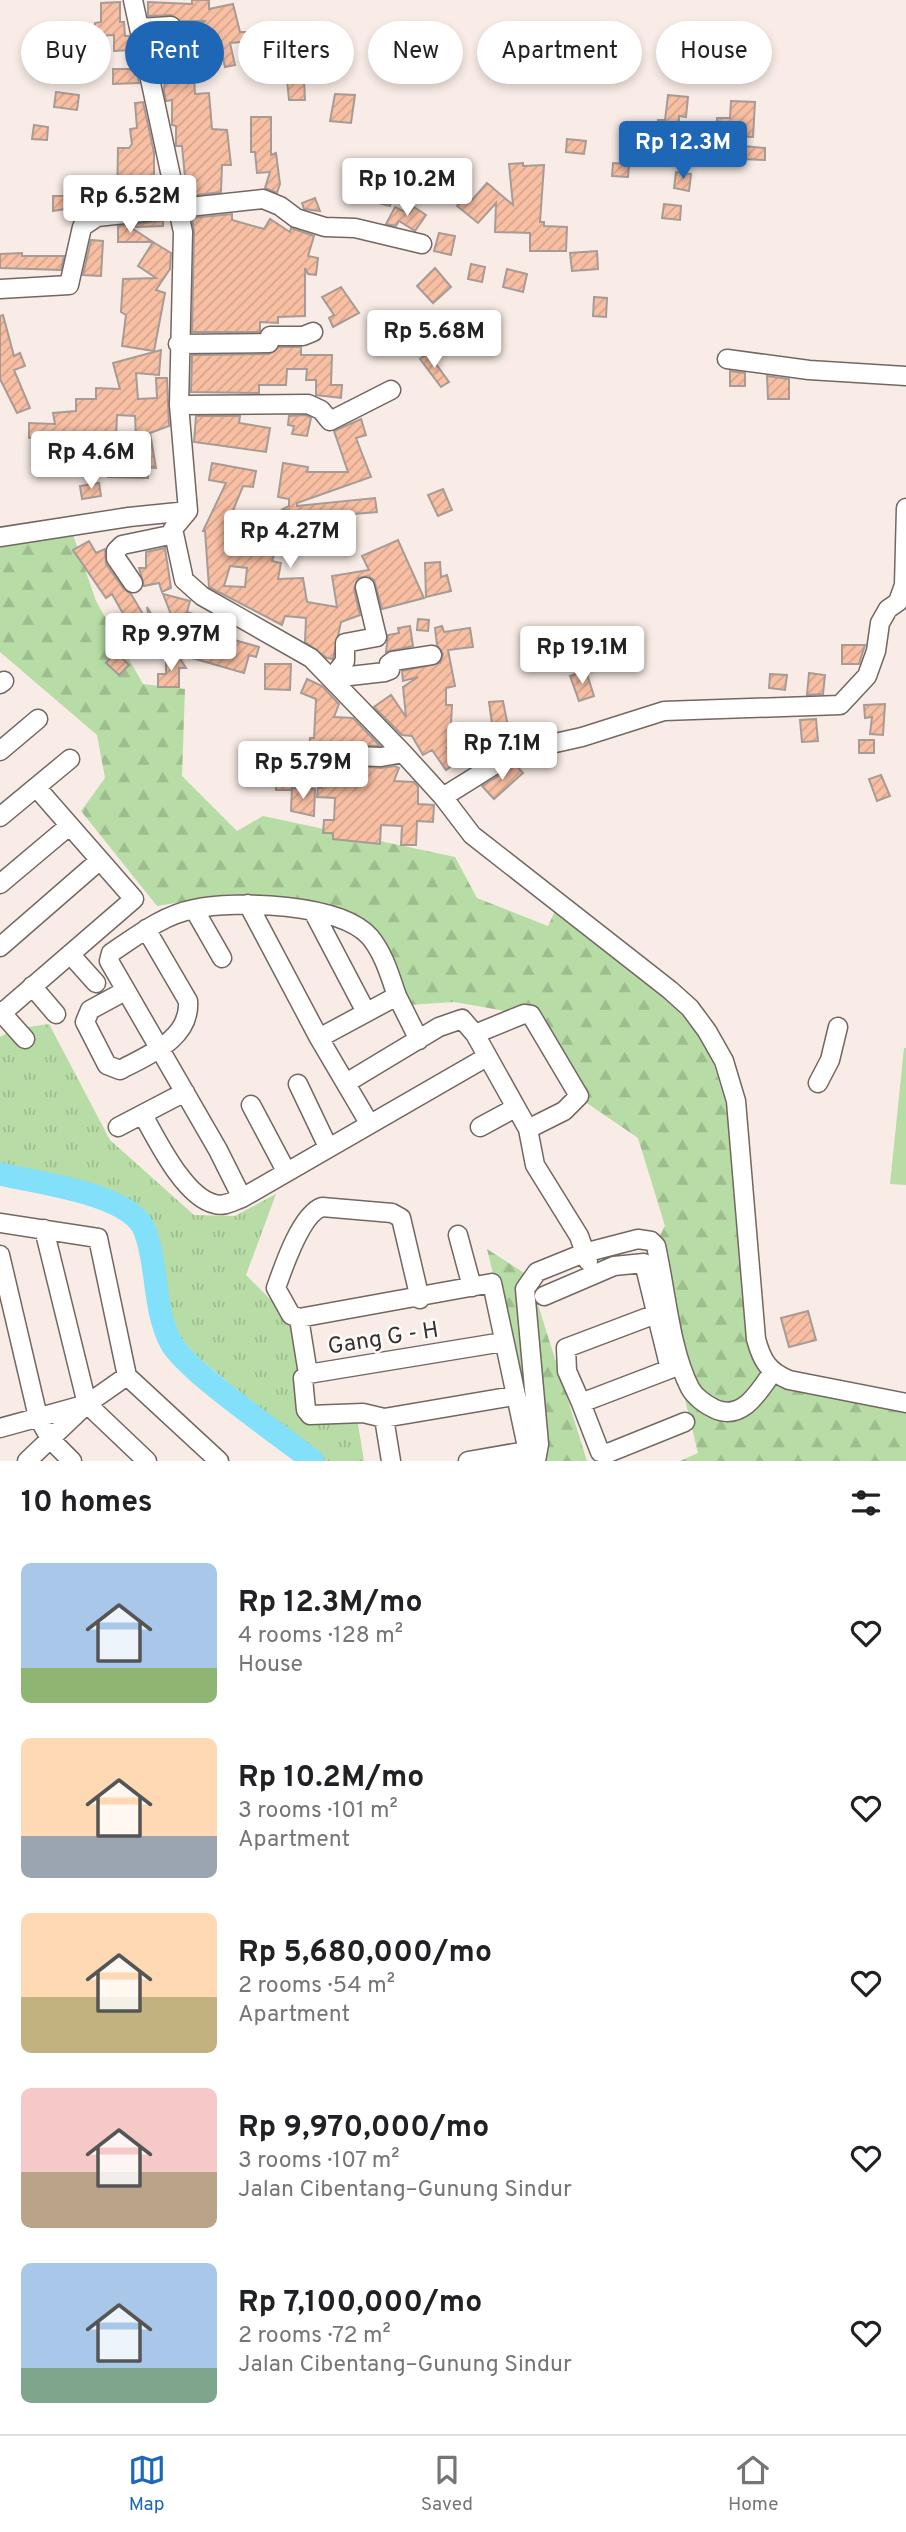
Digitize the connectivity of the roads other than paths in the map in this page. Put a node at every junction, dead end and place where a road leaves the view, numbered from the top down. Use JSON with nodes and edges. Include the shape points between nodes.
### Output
{"nodes":[{"id":1,"x":133,"y":0,"type":"edge"},
{"id":2,"x":138,"y":21,"type":"edge"},
{"id":3,"x":151,"y":84,"type":"edge"},
{"id":4,"x":178,"y":208,"type":"junction"},
{"id":5,"x":422,"y":244,"type":"dead end"},
{"id":6,"x":0,"y":289,"type":"edge"},
{"id":7,"x":313,"y":332,"type":"dead end"},
{"id":8,"x":178,"y":344,"type":"junction"},
{"id":9,"x":727,"y":359,"type":"dead end"},
{"id":10,"x":906,"y":376,"type":"edge"},
{"id":11,"x":391,"y":390,"type":"dead end"},
{"id":12,"x":178,"y":405,"type":"junction"},
{"id":13,"x":906,"y":509,"type":"edge"},
{"id":14,"x":188,"y":511,"type":"junction"},
{"id":15,"x":173,"y":529,"type":"junction"},
{"id":16,"x":0,"y":537,"type":"edge"},
{"id":17,"x":133,"y":583,"type":"dead end"},
{"id":18,"x":365,"y":587,"type":"dead end"},
{"id":19,"x":432,"y":654,"type":"dead end"},
{"id":20,"x":331,"y":678,"type":"junction"},
{"id":21,"x":38,"y":719,"type":"dead end"},
{"id":22,"x":0,"y":751,"type":"edge"},
{"id":23,"x":403,"y":752,"type":"junction"},
{"id":24,"x":330,"y":755,"type":"dead end"},
{"id":25,"x":70,"y":759,"type":"dead end"},
{"id":26,"x":36,"y":787,"type":"junction"},
{"id":27,"x":443,"y":797,"type":"junction"},
{"id":28,"x":0,"y":817,"type":"edge"},
{"id":29,"x":69,"y":826,"type":"junction"},
{"id":30,"x":100,"y":860,"type":"junction"},
{"id":31,"x":0,"y":884,"type":"edge"},
{"id":32,"x":248,"y":904,"type":"junction"},
{"id":33,"x":194,"y":909,"type":"junction"},
{"id":34,"x":314,"y":913,"type":"junction"},
{"id":35,"x":146,"y":929,"type":"junction"},
{"id":36,"x":0,"y":947,"type":"edge"},
{"id":37,"x":70,"y":954,"type":"junction"},
{"id":38,"x":222,"y":958,"type":"dead end"},
{"id":39,"x":96,"y":983,"type":"dead end"},
{"id":40,"x":32,"y":986,"type":"junction"},
{"id":41,"x":125,"y":991,"type":"junction"},
{"id":42,"x":397,"y":996,"type":"junction"},
{"id":43,"x":1,"y":1012,"type":"edge"},
{"id":44,"x":366,"y":1012,"type":"junction"},
{"id":45,"x":56,"y":1014,"type":"dead end"},
{"id":46,"x":838,"y":1027,"type":"dead end"},
{"id":47,"x":475,"y":1034,"type":"junction"},
{"id":48,"x":319,"y":1038,"type":"junction"},
{"id":49,"x":25,"y":1039,"type":"dead end"},
{"id":50,"x":419,"y":1040,"type":"junction"},
{"id":51,"x":160,"y":1049,"type":"junction"},
{"id":52,"x":485,"y":1058,"type":"junction"},
{"id":53,"x":346,"y":1083,"type":"junction"},
{"id":54,"x":818,"y":1083,"type":"dead end"},
{"id":55,"x":298,"y":1084,"type":"dead end"},
{"id":56,"x":185,"y":1092,"type":"junction"},
{"id":57,"x":251,"y":1105,"type":"dead end"},
{"id":58,"x":515,"y":1108,"type":"junction"},
{"id":59,"x":143,"y":1115,"type":"junction"},
{"id":60,"x":369,"y":1123,"type":"junction"},
{"id":61,"x":118,"y":1127,"type":"dead end"},
{"id":62,"x":480,"y":1127,"type":"dead end"},
{"id":63,"x":528,"y":1129,"type":"junction"},
{"id":64,"x":328,"y":1147,"type":"junction"},
{"id":65,"x":286,"y":1171,"type":"junction"},
{"id":66,"x":242,"y":1198,"type":"junction"},
{"id":67,"x":0,"y":1223,"type":"edge"},
{"id":68,"x":44,"y":1230,"type":"junction"},
{"id":69,"x":458,"y":1235,"type":"dead end"},
{"id":70,"x":584,"y":1252,"type":"junction"},
{"id":71,"x":0,"y":1255,"type":"edge"},
{"id":72,"x":594,"y":1274,"type":"junction"},
{"id":73,"x":472,"y":1287,"type":"junction"},
{"id":74,"x":544,"y":1296,"type":"dead end"},
{"id":75,"x":420,"y":1299,"type":"junction"},
{"id":76,"x":656,"y":1314,"type":"junction"},
{"id":77,"x":299,"y":1318,"type":"junction"},
{"id":78,"x":503,"y":1342,"type":"junction"},
{"id":79,"x":772,"y":1373,"type":"junction"},
{"id":80,"x":308,"y":1374,"type":"junction"},
{"id":81,"x":127,"y":1376,"type":"junction"},
{"id":82,"x":514,"y":1396,"type":"junction"},
{"id":83,"x":581,"y":1403,"type":"junction"},
{"id":84,"x":906,"y":1403,"type":"edge"},
{"id":85,"x":87,"y":1404,"type":"junction"},
{"id":86,"x":38,"y":1417,"type":"junction"},
{"id":87,"x":384,"y":1418,"type":"junction"},
{"id":88,"x":685,"y":1422,"type":"dead end"},
{"id":89,"x":0,"y":1428,"type":"edge"},
{"id":90,"x":51,"y":1440,"type":"junction"},
{"id":91,"x":531,"y":1458,"type":"edge"},
{"id":92,"x":27,"y":1461,"type":"edge"},
{"id":93,"x":72,"y":1461,"type":"edge"},
{"id":94,"x":147,"y":1461,"type":"edge"},
{"id":95,"x":219,"y":1461,"type":"edge"},
{"id":96,"x":391,"y":1461,"type":"edge"},
{"id":97,"x":468,"y":1461,"type":"edge"}],
"edges":[{"from":1,"to":2,"type":"street"},
{"from":3,"to":4,"type":"street"},
{"from":4,"to":5,"type":"street","via":[[263,199],[325,227],[355,228]]},
{"from":4,"to":6,"type":"street","via":[[97,217],[82,227],[69,285]]},
{"from":4,"to":8,"type":"street","via":[[183,232]]},
{"from":7,"to":8,"type":"street","via":[[303,337],[270,336],[269,343]]},
{"from":8,"to":12,"type":"street"},
{"from":9,"to":10,"type":"street"},
{"from":11,"to":12,"type":"street","via":[[330,421],[308,404]]},
{"from":12,"to":14,"type":"street"},
{"from":13,"to":27,"type":"street","via":[[904,585],[898,602],[880,623],[867,676],[840,705],[664,711],[514,752]]},
{"from":14,"to":15,"type":"street"},
{"from":14,"to":16,"type":"street"},
{"from":15,"to":17,"type":"street","via":[[170,535],[122,545],[116,551]]},
{"from":15,"to":20,"type":"street","via":[[184,580],[202,596],[310,658]]},
{"from":18,"to":20,"type":"street","via":[[377,637],[345,643],[345,661]]},
{"from":19,"to":20,"type":"street","via":[[393,661],[385,672]]},
{"from":20,"to":23,"type":"street"},
{"from":21,"to":22,"type":"street"},
{"from":23,"to":24,"type":"street","via":[[381,757]]},
{"from":23,"to":27,"type":"street"},
{"from":25,"to":26,"type":"street"},
{"from":26,"to":28,"type":"street"},
{"from":26,"to":29,"type":"street"},
{"from":27,"to":79,"type":"street","via":[[472,835],[690,1008],[719,1051],[736,1101],[756,1339],[761,1359]]},
{"from":29,"to":30,"type":"street"},
{"from":29,"to":31,"type":"street"},
{"from":30,"to":36,"type":"street"},
{"from":30,"to":37,"type":"street","via":[[134,899]]},
{"from":32,"to":33,"type":"street"},
{"from":32,"to":34,"type":"street"},
{"from":32,"to":48,"type":"street"},
{"from":33,"to":35,"type":"street","via":[[174,913]]},
{"from":33,"to":38,"type":"street"},
{"from":34,"to":42,"type":"street","via":[[353,925],[370,936]]},
{"from":34,"to":44,"type":"street"},
{"from":35,"to":41,"type":"street","via":[[111,953],[112,970]]},
{"from":35,"to":51,"type":"street","via":[[188,1001],[189,1014],[173,1039]]},
{"from":37,"to":39,"type":"street"},
{"from":37,"to":40,"type":"street"},
{"from":40,"to":43,"type":"street"},
{"from":40,"to":45,"type":"street"},
{"from":41,"to":51,"type":"street"},
{"from":41,"to":51,"type":"street","via":[[86,1015],[85,1023],[107,1065],[120,1070]]},
{"from":42,"to":44,"type":"street"},
{"from":42,"to":50,"type":"street"},
{"from":43,"to":49,"type":"street"},
{"from":44,"to":48,"type":"street"},
{"from":46,"to":54,"type":"street","via":[[830,1060]]},
{"from":47,"to":50,"type":"street","via":[[459,1018]]},
{"from":47,"to":52,"type":"street"},
{"from":47,"to":63,"type":"street","via":[[531,1015],[579,1096],[564,1111]]},
{"from":48,"to":53,"type":"street"},
{"from":50,"to":53,"type":"street"},
{"from":51,"to":56,"type":"street"},
{"from":52,"to":58,"type":"street"},
{"from":52,"to":60,"type":"street"},
{"from":53,"to":60,"type":"street"},
{"from":55,"to":64,"type":"street"},
{"from":56,"to":59,"type":"street"},
{"from":56,"to":66,"type":"street"},
{"from":57,"to":65,"type":"street"},
{"from":58,"to":62,"type":"street"},
{"from":58,"to":63,"type":"street"},
{"from":59,"to":61,"type":"street"},
{"from":59,"to":66,"type":"street","via":[[185,1183],[213,1204]]},
{"from":60,"to":64,"type":"street"},
{"from":63,"to":70,"type":"street","via":[[535,1166],[579,1236]]},
{"from":64,"to":65,"type":"street"},
{"from":65,"to":66,"type":"street"},
{"from":67,"to":68,"type":"street"},
{"from":68,"to":81,"type":"street","via":[[98,1237]]},
{"from":68,"to":85,"type":"street"},
{"from":69,"to":73,"type":"street"},
{"from":70,"to":72,"type":"street"},
{"from":70,"to":79,"type":"street","via":[[638,1238],[656,1246],[679,1357],[691,1390],[707,1405],[733,1412],[749,1404]]},
{"from":70,"to":91,"type":"street","via":[[537,1272],[525,1289],[539,1444]]},
{"from":71,"to":86,"type":"street"},
{"from":72,"to":74,"type":"street"},
{"from":72,"to":76,"type":"street","via":[[632,1262],[644,1263]]},
{"from":73,"to":75,"type":"street"},
{"from":73,"to":78,"type":"street","via":[[492,1283]]},
{"from":75,"to":77,"type":"street"},
{"from":75,"to":77,"type":"street","via":[[401,1218],[392,1213],[322,1207],[313,1210],[303,1227],[276,1288],[291,1315]]},
{"from":76,"to":83,"type":"street","via":[[670,1369]]},
{"from":76,"to":83,"type":"street","via":[[566,1348],[567,1371]]},
{"from":77,"to":80,"type":"street"},
{"from":78,"to":80,"type":"street","name":"Gang G - H"},
{"from":78,"to":82,"type":"street"},
{"from":79,"to":84,"type":"street"},
{"from":80,"to":87,"type":"street","name":"Gang G - H","via":[[303,1378],[310,1415],[363,1413]]},
{"from":81,"to":85,"type":"street"},
{"from":81,"to":95,"type":"street"},
{"from":82,"to":87,"type":"street"},
{"from":82,"to":91,"type":"street"},
{"from":83,"to":88,"type":"street","via":[[600,1452],[608,1453]]},
{"from":85,"to":86,"type":"street"},
{"from":85,"to":90,"type":"street"},
{"from":85,"to":94,"type":"street"},
{"from":86,"to":89,"type":"street"},
{"from":86,"to":90,"type":"street"},
{"from":87,"to":96,"type":"street"},
{"from":90,"to":92,"type":"street"},
{"from":90,"to":93,"type":"street"},
{"from":91,"to":97,"type":"street"}]}
